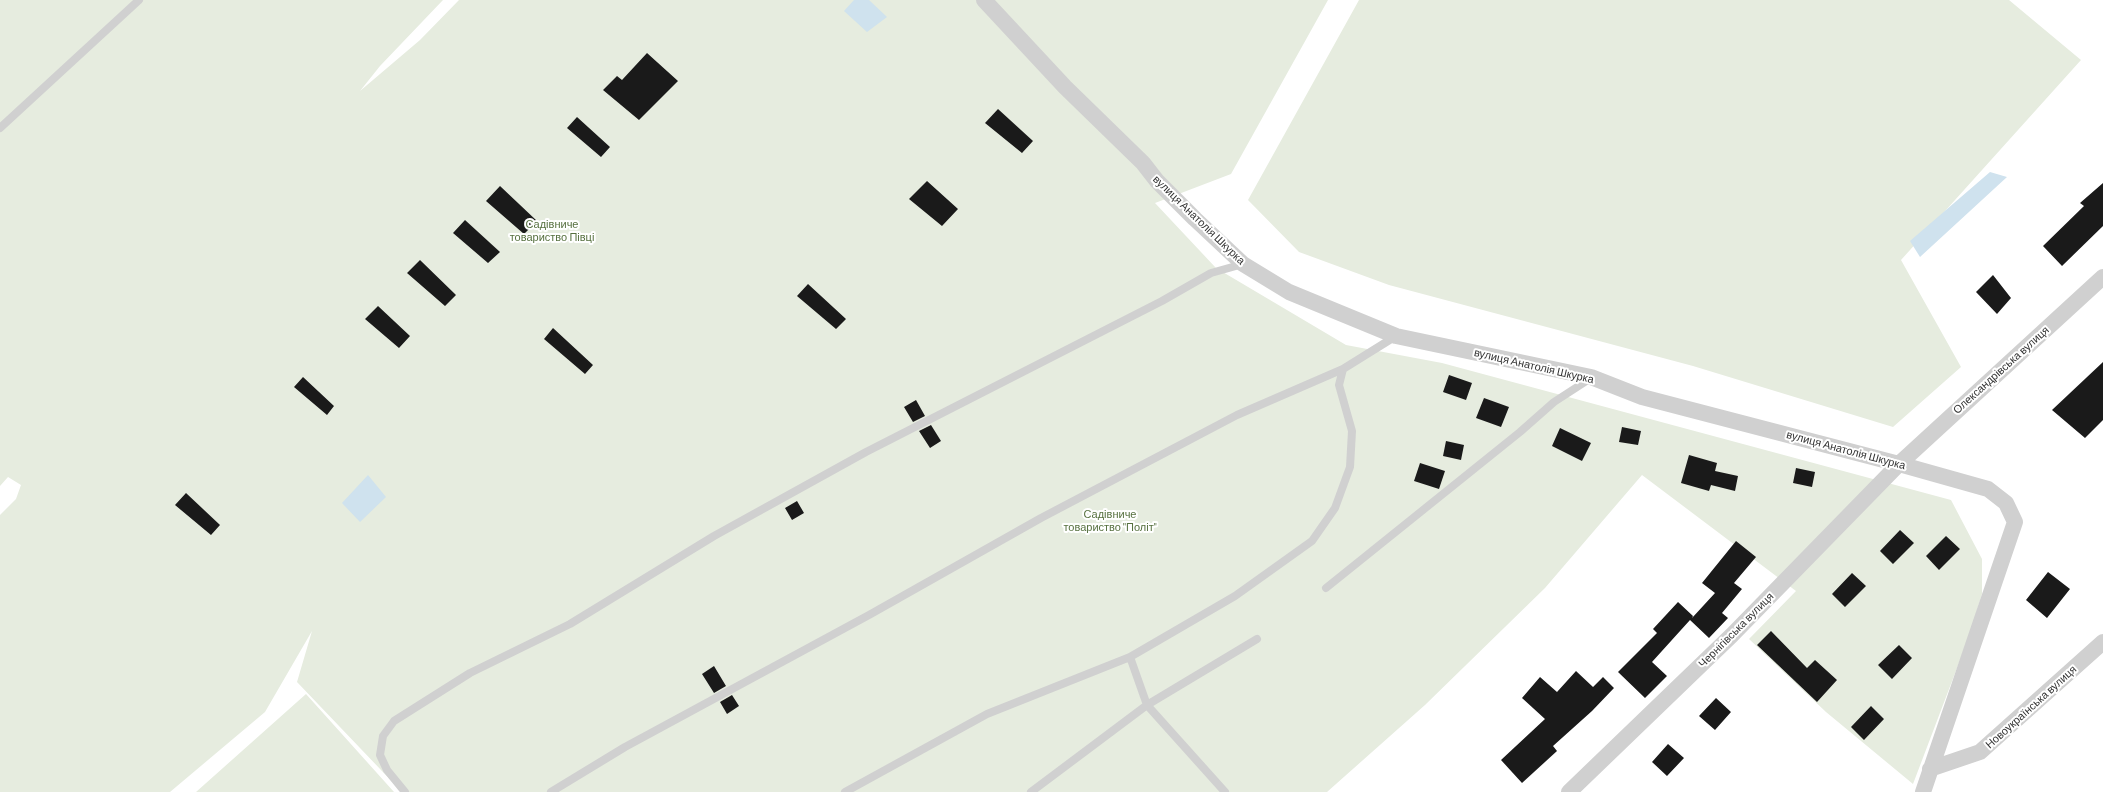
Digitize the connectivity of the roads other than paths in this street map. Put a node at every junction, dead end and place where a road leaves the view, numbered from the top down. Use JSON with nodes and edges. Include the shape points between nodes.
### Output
{"nodes":[{"id":1,"x":139,"y":0,"type":"edge"},
{"id":2,"x":984,"y":0,"type":"edge"},
{"id":3,"x":0,"y":128,"type":"edge"},
{"id":4,"x":1243,"y":264,"type":"junction"},
{"id":5,"x":2103,"y":277,"type":"edge"},
{"id":6,"x":1396,"y":336,"type":"junction"},
{"id":7,"x":1343,"y":369,"type":"junction"},
{"id":8,"x":1591,"y":377,"type":"junction"},
{"id":9,"x":1899,"y":464,"type":"junction"},
{"id":10,"x":1326,"y":588,"type":"dead end"},
{"id":11,"x":1257,"y":639,"type":"dead end"},
{"id":12,"x":2103,"y":642,"type":"edge"},
{"id":13,"x":1130,"y":657,"type":"junction"},
{"id":14,"x":1147,"y":705,"type":"junction"},
{"id":15,"x":1930,"y":769,"type":"junction"},
{"id":16,"x":405,"y":792,"type":"edge"},
{"id":17,"x":551,"y":792,"type":"edge"},
{"id":18,"x":845,"y":792,"type":"edge"},
{"id":19,"x":1031,"y":792,"type":"edge"},
{"id":20,"x":1225,"y":792,"type":"edge"},
{"id":21,"x":1569,"y":792,"type":"edge"},
{"id":22,"x":1923,"y":792,"type":"edge"}],
"edges":[{"from":1,"to":3,"type":"lane"},
{"from":2,"to":4,"type":"street","name":"вулиця Анатолія Шкурка","via":[[1065,87],[1143,163],[1157,181]]},
{"from":4,"to":6,"type":"street","name":"вулиця Анатолія Шкурка","via":[[1290,292]]},
{"from":4,"to":16,"type":"lane","via":[[1211,273],[1162,301],[866,452],[714,536],[570,624],[464,676],[394,721],[382,736],[380,755],[387,770]]},
{"from":5,"to":9,"type":"street","name":"Олександрівська вулиця"},
{"from":6,"to":7,"type":"lane"},
{"from":6,"to":8,"type":"street","name":"вулиця Анатолія Шкурка"},
{"from":7,"to":13,"type":"lane","via":[[1339,385],[1352,430],[1350,467],[1335,508],[1312,541],[1235,596]]},
{"from":7,"to":17,"type":"lane","via":[[1237,415],[1041,518],[862,619],[625,747]]},
{"from":8,"to":9,"type":"street","name":"вулиця Анатолія Шкурка","via":[[1642,397]]},
{"from":8,"to":10,"type":"lane","via":[[1554,402]]},
{"from":9,"to":15,"type":"street","name":"вулиця Анатолія Шкурка","via":[[1988,489],[2006,503],[2015,522]]},
{"from":9,"to":21,"type":"street","name":"Чернігівська вулиця","via":[[1732,635]]},
{"from":11,"to":14,"type":"lane"},
{"from":12,"to":15,"type":"street","name":"Новоукраїнська вулиця","via":[[1980,752]]},
{"from":13,"to":14,"type":"lane"},
{"from":13,"to":18,"type":"lane","via":[[987,714]]},
{"from":14,"to":19,"type":"lane"},
{"from":14,"to":20,"type":"lane"},
{"from":15,"to":22,"type":"street","name":"вулиця Анатолія Шкурка"}]}
